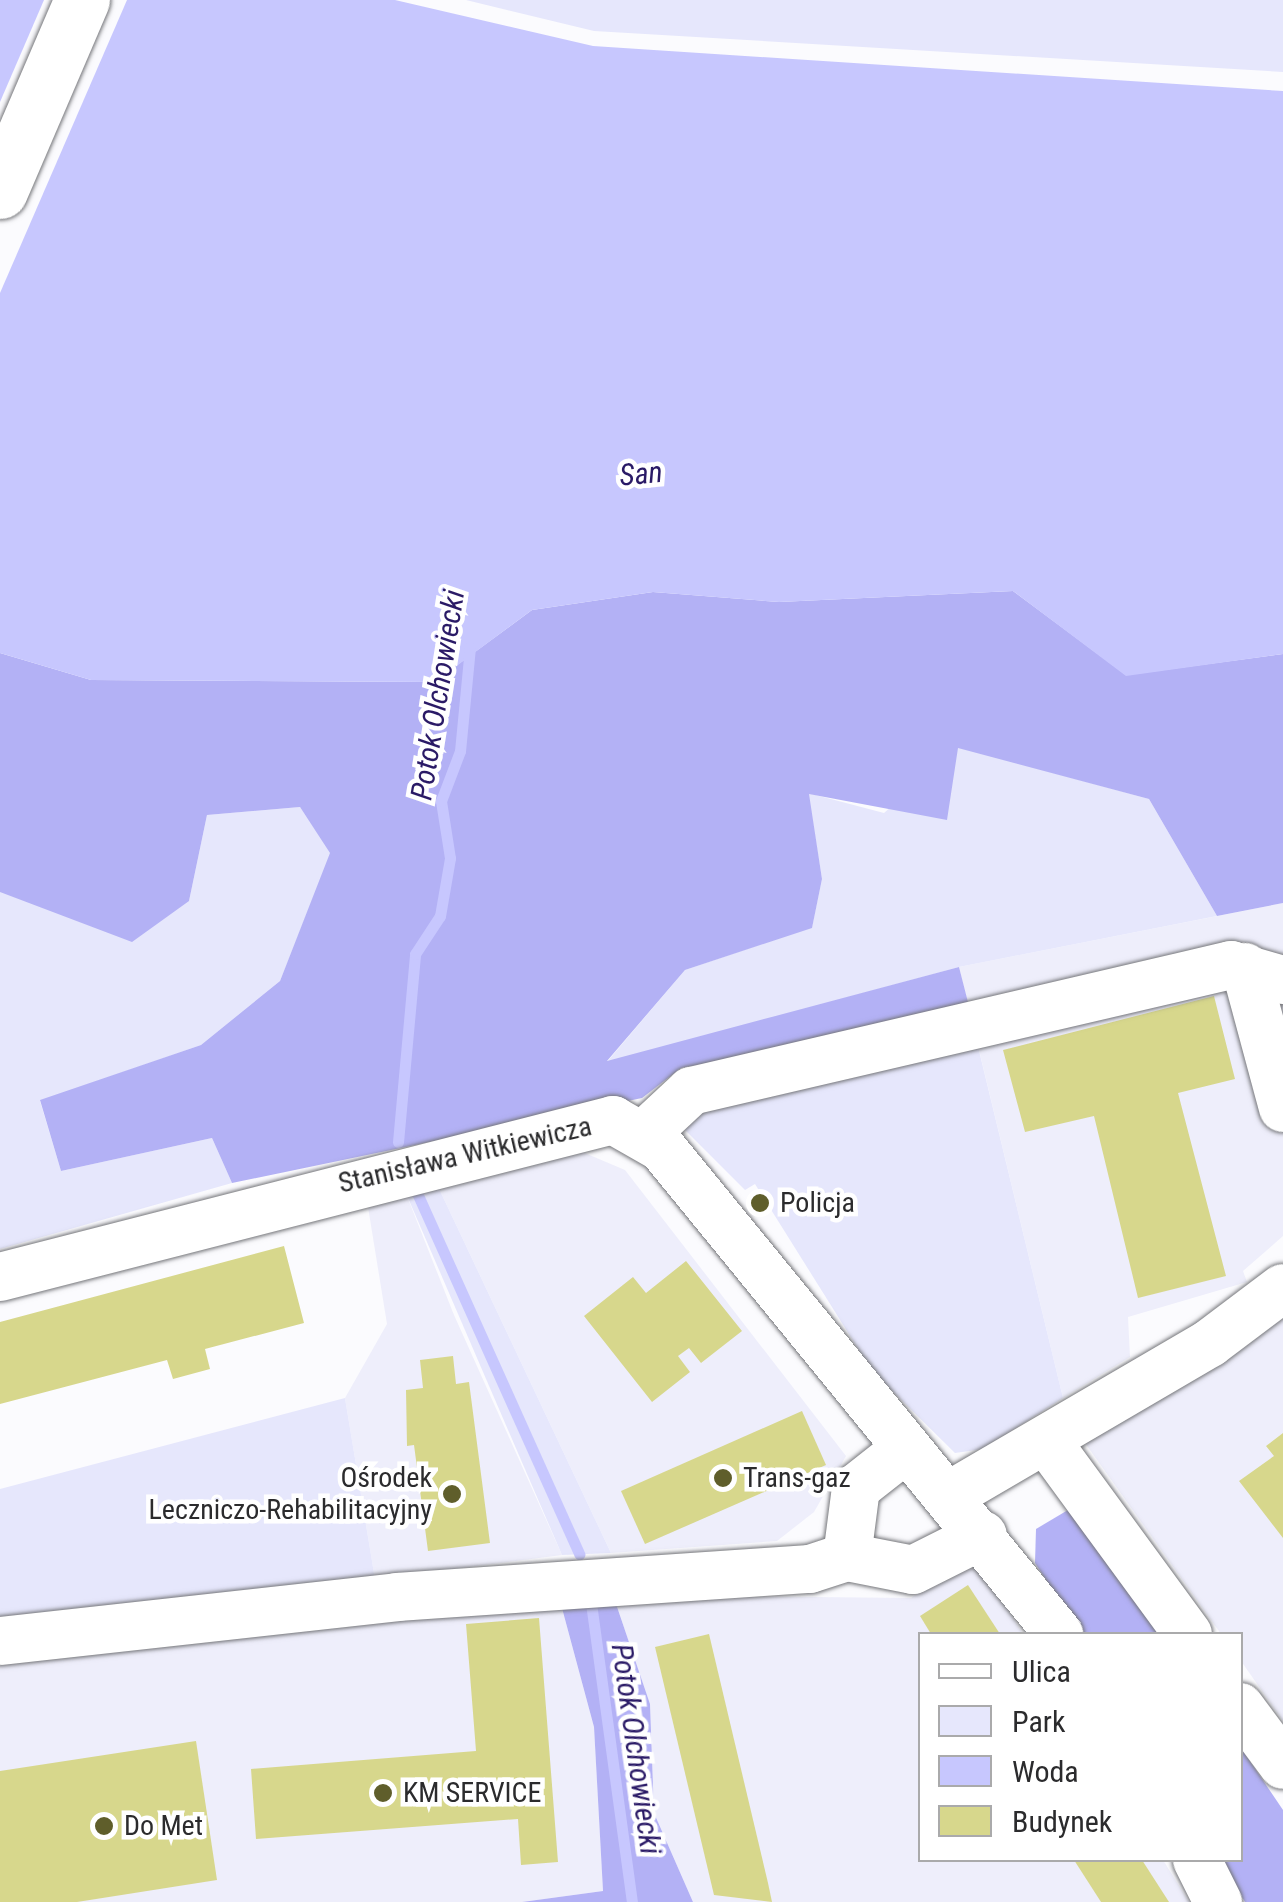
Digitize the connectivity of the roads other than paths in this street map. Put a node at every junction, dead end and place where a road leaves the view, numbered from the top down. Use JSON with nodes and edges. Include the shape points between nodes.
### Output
{"nodes":[{"id":1,"x":82,"y":0,"type":"edge"},
{"id":2,"x":0,"y":191,"type":"edge"},
{"id":3,"x":1264,"y":973,"type":"edge"},
{"id":4,"x":1283,"y":1108,"type":"edge"},
{"id":5,"x":647,"y":1132,"type":"junction"},
{"id":6,"x":0,"y":1276,"type":"edge"},
{"id":7,"x":1283,"y":1288,"type":"edge"},
{"id":8,"x":1048,"y":1443,"type":"junction"},
{"id":9,"x":904,"y":1452,"type":"junction"},
{"id":10,"x":950,"y":1495,"type":"junction"},
{"id":11,"x":983,"y":1535,"type":"junction"},
{"id":12,"x":847,"y":1557,"type":"junction"},
{"id":13,"x":1057,"y":1632,"type":"edge"},
{"id":14,"x":1187,"y":1632,"type":"edge"},
{"id":15,"x":0,"y":1641,"type":"edge"},
{"id":16,"x":1243,"y":1710,"type":"edge"},
{"id":17,"x":1283,"y":1764,"type":"edge"},
{"id":18,"x":1197,"y":1862,"type":"edge"},
{"id":19,"x":1218,"y":1902,"type":"edge"}],
"edges":[{"from":1,"to":2,"type":"main road"},
{"from":3,"to":4,"type":"street"},
{"from":3,"to":5,"type":"street","via":[[691,1091]]},
{"from":5,"to":6,"type":"street","name":"Stanisława Witkiewicza","via":[[613,1120],[534,1134]]},
{"from":5,"to":9,"type":"street"},
{"from":7,"to":8,"type":"street"},
{"from":8,"to":10,"type":"street"},
{"from":8,"to":14,"type":"street"},
{"from":9,"to":10,"type":"street"},
{"from":9,"to":12,"type":"street","via":[[856,1488]]},
{"from":10,"to":11,"type":"street"},
{"from":11,"to":12,"type":"street","via":[[913,1570]]},
{"from":11,"to":13,"type":"street"},
{"from":12,"to":15,"type":"street","via":[[810,1569],[397,1597]]},
{"from":16,"to":17,"type":"street"},
{"from":18,"to":19,"type":"street"}]}
